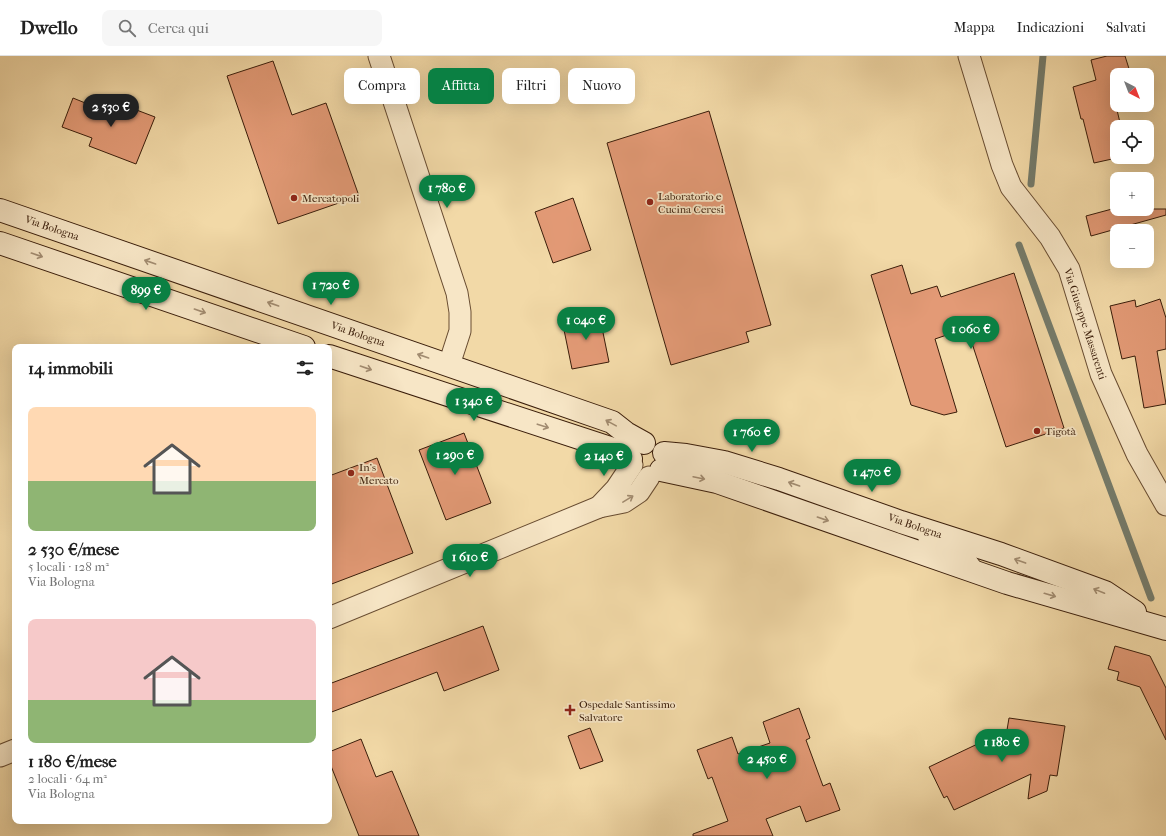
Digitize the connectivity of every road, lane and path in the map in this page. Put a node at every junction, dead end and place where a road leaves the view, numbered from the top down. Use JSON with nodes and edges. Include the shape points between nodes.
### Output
{"nodes":[{"id":1,"x":379,"y":56,"type":"edge"},
{"id":2,"x":969,"y":56,"type":"edge"},
{"id":3,"x":0,"y":210,"type":"edge"},
{"id":4,"x":0,"y":243,"type":"edge"},
{"id":5,"x":295,"y":344,"type":"edge"},
{"id":6,"x":332,"y":357,"type":"edge"},
{"id":7,"x":449,"y":365,"type":"junction"},
{"id":8,"x":647,"y":461,"type":"junction"},
{"id":9,"x":1166,"y":505,"type":"edge"},
{"id":10,"x":901,"y":522,"type":"junction"},
{"id":11,"x":973,"y":571,"type":"junction"},
{"id":12,"x":1057,"y":575,"type":"junction"},
{"id":13,"x":1083,"y":604,"type":"junction"},
{"id":14,"x":332,"y":617,"type":"edge"},
{"id":15,"x":1161,"y":627,"type":"edge"},
{"id":16,"x":12,"y":751,"type":"edge"},
{"id":17,"x":0,"y":756,"type":"edge"}],
"edges":[{"from":1,"to":7,"type":"street","via":[[457,293],[460,332]]},
{"from":2,"to":9,"type":"street","name":"Via Giuseppe Massarenti","via":[[1011,187],[1050,237],[1069,269],[1100,374],[1137,454]]},
{"from":7,"to":3,"type":"main road","name":"Via Bologna","one_way":true},
{"from":4,"to":5,"type":"main road","one_way":true},
{"from":6,"to":8,"type":"main road","name":"Via Bologna","one_way":true},
{"from":8,"to":7,"type":"main road","name":"Via Bologna","one_way":true,"via":[[626,433],[612,422]]},
{"from":10,"to":8,"type":"main road","name":"Via Bologna","one_way":true,"via":[[724,462],[686,455]]},
{"from":8,"to":11,"type":"main road","name":"Via Bologna","one_way":true,"via":[[717,482]]},
{"from":8,"to":14,"type":"street","via":[[639,492],[624,502],[599,507]]},
{"from":10,"to":11,"type":"street","via":[[909,533],[960,553]]},
{"from":12,"to":10,"type":"main road","name":"Via Bologna","one_way":true},
{"from":11,"to":13,"type":"main road","name":"Via Bologna","one_way":true},
{"from":12,"to":13,"type":"street"},
{"from":15,"to":12,"type":"main road","name":"Via Bologna","one_way":true,"via":[[1105,592]]},
{"from":13,"to":15,"type":"main road","name":"Via Bologna"},
{"from":16,"to":17,"type":"street"}]}
